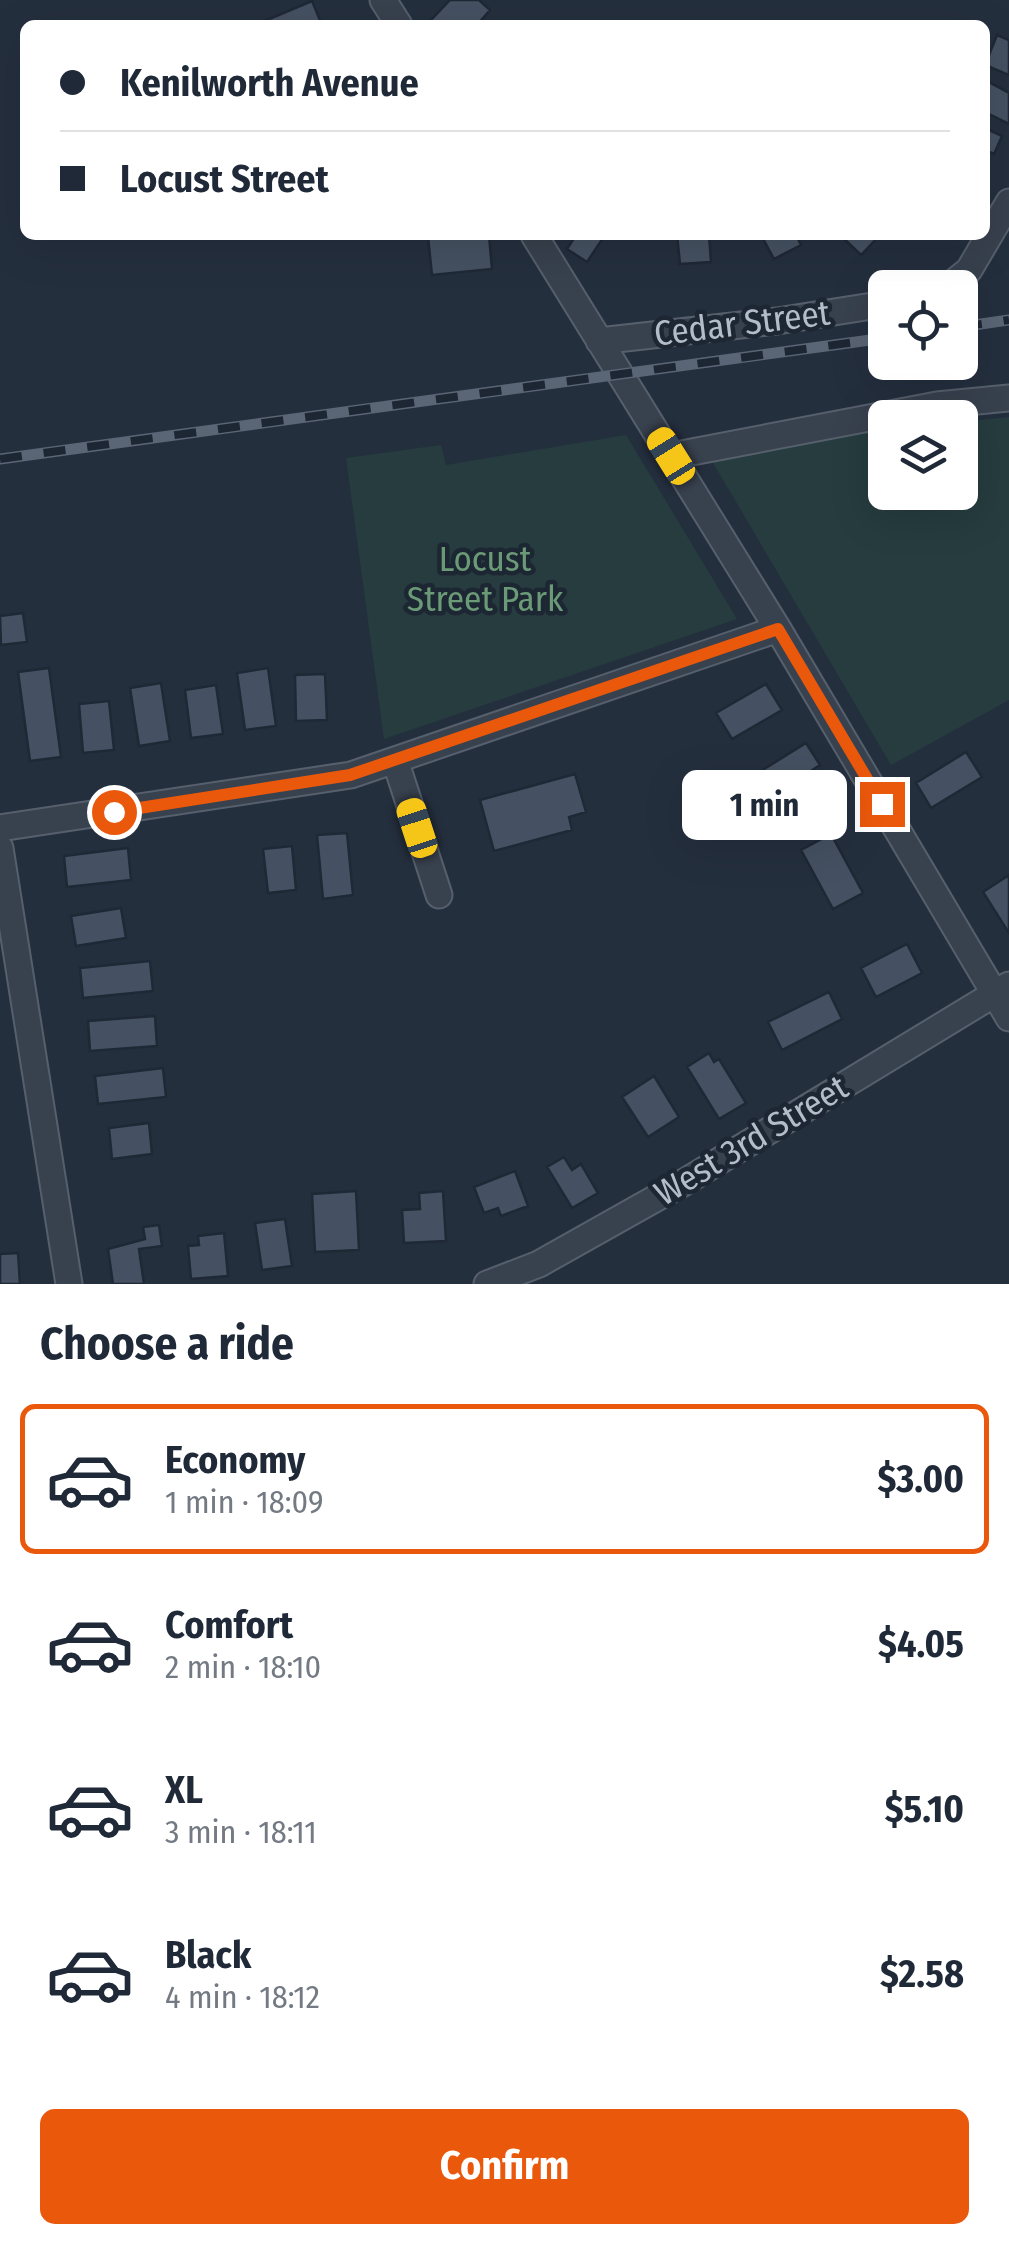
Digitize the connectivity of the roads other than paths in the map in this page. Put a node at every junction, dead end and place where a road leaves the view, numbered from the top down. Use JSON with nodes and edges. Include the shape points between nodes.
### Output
{"nodes":[{"id":1,"x":1009,"y":202,"type":"edge"},
{"id":2,"x":990,"y":234,"type":"edge"},
{"id":3,"x":537,"y":240,"type":"edge"},
{"id":4,"x":987,"y":240,"type":"edge"},
{"id":5,"x":969,"y":270,"type":"edge"},
{"id":6,"x":868,"y":307,"type":"edge"},
{"id":7,"x":598,"y":341,"type":"junction"},
{"id":8,"x":1009,"y":398,"type":"edge"},
{"id":9,"x":671,"y":456,"type":"junction"},
{"id":10,"x":778,"y":629,"type":"junction"},
{"id":11,"x":395,"y":760,"type":"junction"},
{"id":12,"x":0,"y":828,"type":"edge"},
{"id":13,"x":0,"y":848,"type":"edge"},
{"id":14,"x":439,"y":896,"type":"dead end"},
{"id":15,"x":1003,"y":989,"type":"edge"},
{"id":16,"x":1009,"y":1018,"type":"edge"},
{"id":17,"x":525,"y":1278,"type":"edge"},
{"id":18,"x":69,"y":1284,"type":"edge"},
{"id":19,"x":488,"y":1284,"type":"edge"}],
"edges":[{"from":1,"to":2,"type":"street"},
{"from":3,"to":7,"type":"street"},
{"from":4,"to":5,"type":"street"},
{"from":6,"to":7,"type":"street","name":"Cedar Street"},
{"from":7,"to":9,"type":"street"},
{"from":8,"to":9,"type":"street","via":[[937,405]]},
{"from":9,"to":10,"type":"street"},
{"from":10,"to":11,"type":"street"},
{"from":10,"to":15,"type":"street"},
{"from":11,"to":12,"type":"street","via":[[304,784]]},
{"from":11,"to":14,"type":"street"},
{"from":13,"to":18,"type":"street"},
{"from":15,"to":16,"type":"street"},
{"from":15,"to":17,"type":"street","name":"West 3rd Street"},
{"from":17,"to":19,"type":"street","name":"West 3rd Street"}]}
